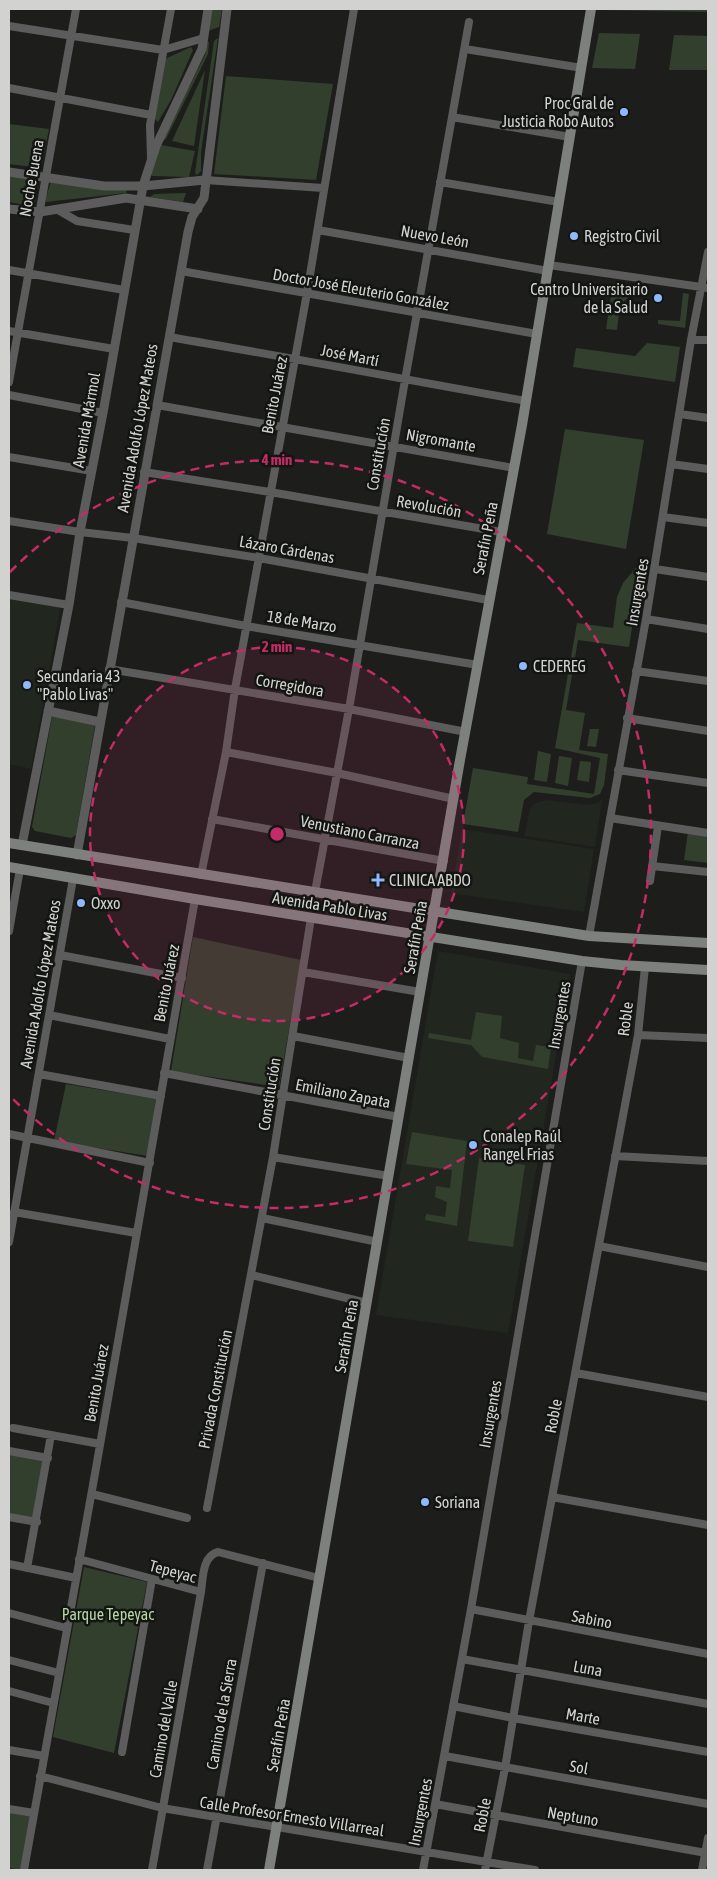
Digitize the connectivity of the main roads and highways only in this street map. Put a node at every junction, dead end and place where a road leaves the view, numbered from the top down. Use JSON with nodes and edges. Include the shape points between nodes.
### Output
{"nodes":[{"id":1,"x":591,"y":9,"type":"edge"},
{"id":2,"x":9,"y":843,"type":"edge"},
{"id":3,"x":9,"y":867,"type":"edge"},
{"id":4,"x":434,"y":912,"type":"junction"},
{"id":5,"x":430,"y":937,"type":"junction"},
{"id":6,"x":708,"y":942,"type":"edge"},
{"id":7,"x":708,"y":970,"type":"edge"},
{"id":8,"x":269,"y":1870,"type":"edge"}],
"edges":[{"from":1,"to":4,"type":"main road","name":"Serafín Peña","via":[[526,401]]},
{"from":2,"to":4,"type":"main road","name":"Avenida Pablo Livas"},
{"from":3,"to":5,"type":"main road","name":"Avenida Pablo Livas"},
{"from":4,"to":5,"type":"main road","name":"Serafín Peña"},
{"from":4,"to":6,"type":"main road","name":"Avenida Pablo Livas","via":[[589,936]]},
{"from":5,"to":7,"type":"main road","name":"Avenida Pablo Livas","via":[[582,961]]},
{"from":5,"to":8,"type":"main road","name":"Serafín Peña"}]}
